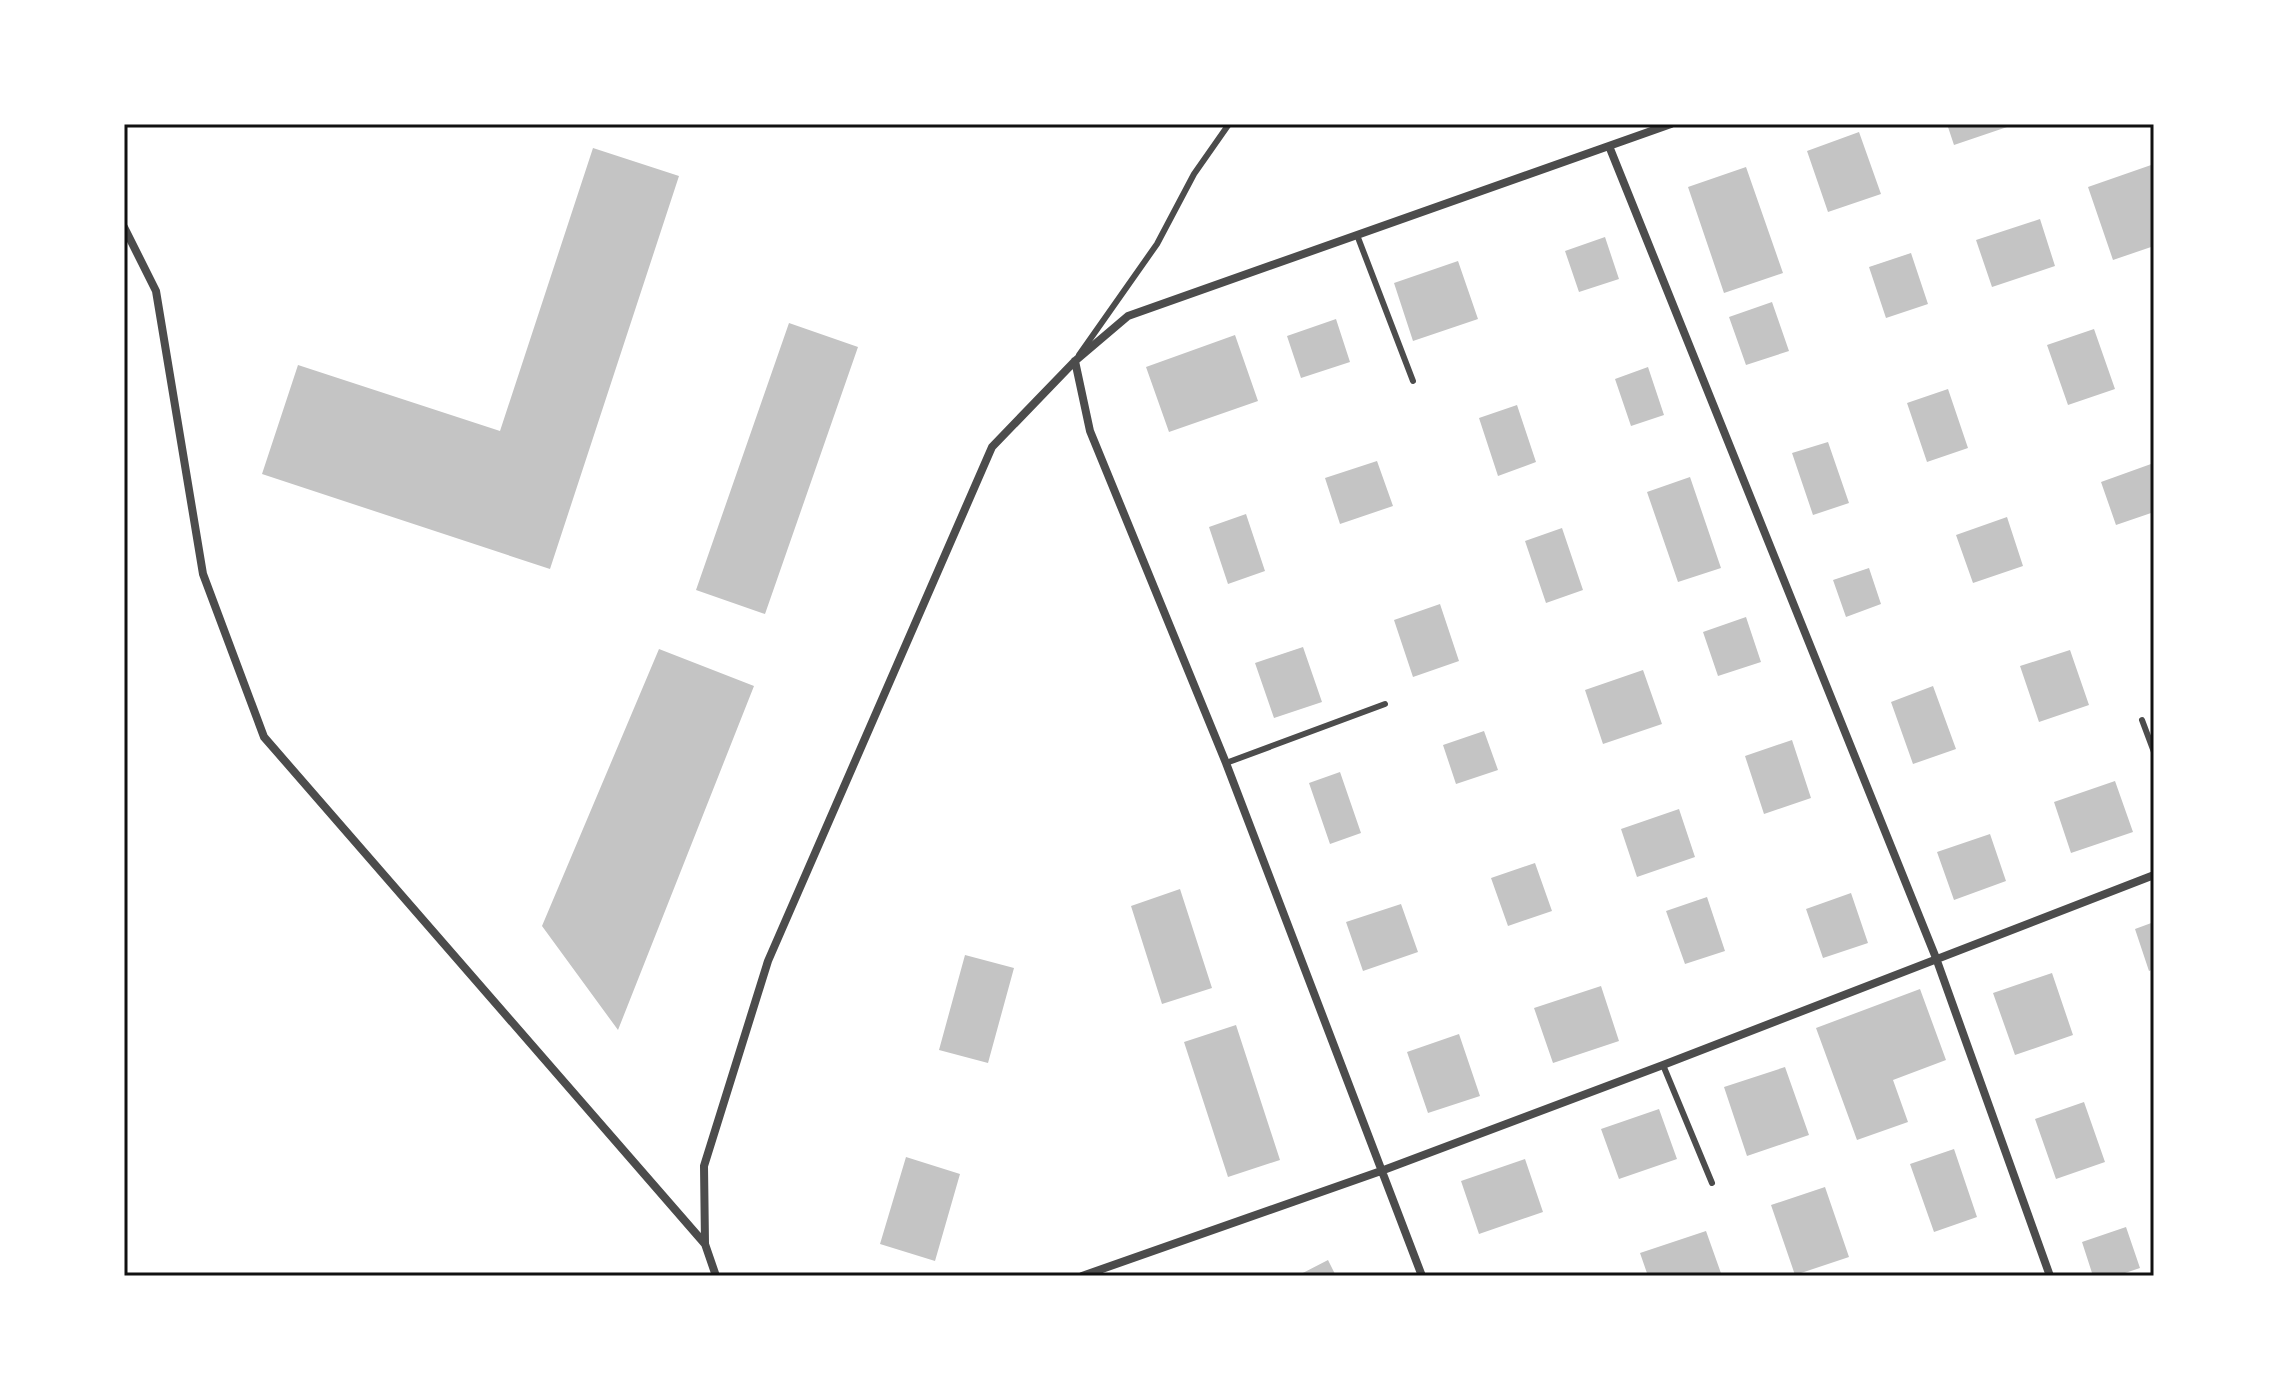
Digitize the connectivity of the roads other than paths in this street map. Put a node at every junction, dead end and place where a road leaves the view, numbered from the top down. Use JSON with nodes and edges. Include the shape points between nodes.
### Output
{"nodes":[{"id":1,"x":1229,"y":124,"type":"edge"},
{"id":2,"x":1671,"y":124,"type":"edge"},
{"id":3,"x":1609,"y":146,"type":"junction"},
{"id":4,"x":124,"y":227,"type":"edge"},
{"id":5,"x":1357,"y":235,"type":"junction"},
{"id":6,"x":1075,"y":361,"type":"junction"},
{"id":7,"x":1413,"y":381,"type":"dead end"},
{"id":8,"x":1385,"y":704,"type":"dead end"},
{"id":9,"x":2142,"y":720,"type":"dead end"},
{"id":10,"x":2154,"y":752,"type":"edge"},
{"id":11,"x":1226,"y":763,"type":"junction"},
{"id":12,"x":2154,"y":875,"type":"edge"},
{"id":13,"x":1936,"y":958,"type":"junction"},
{"id":14,"x":1663,"y":1065,"type":"junction"},
{"id":15,"x":1381,"y":1171,"type":"junction"},
{"id":16,"x":1712,"y":1183,"type":"dead end"},
{"id":17,"x":705,"y":1244,"type":"junction"},
{"id":18,"x":716,"y":1276,"type":"edge"},
{"id":19,"x":1082,"y":1276,"type":"edge"},
{"id":20,"x":1422,"y":1276,"type":"edge"},
{"id":21,"x":2050,"y":1276,"type":"edge"}],
"edges":[{"from":1,"to":6,"type":"lane","via":[[1194,174],[1157,244]]},
{"from":2,"to":3,"type":"street"},
{"from":3,"to":5,"type":"street"},
{"from":3,"to":13,"type":"street"},
{"from":4,"to":17,"type":"street","via":[[156,291],[203,574],[264,737]]},
{"from":5,"to":6,"type":"street","via":[[1128,316]]},
{"from":5,"to":7,"type":"lane"},
{"from":6,"to":11,"type":"street","via":[[1090,431]]},
{"from":6,"to":17,"type":"street","via":[[992,447],[768,961],[704,1166]]},
{"from":8,"to":11,"type":"lane"},
{"from":9,"to":10,"type":"lane"},
{"from":11,"to":15,"type":"street"},
{"from":12,"to":13,"type":"street"},
{"from":13,"to":14,"type":"street"},
{"from":13,"to":21,"type":"street"},
{"from":14,"to":15,"type":"street"},
{"from":14,"to":16,"type":"lane"},
{"from":15,"to":19,"type":"street"},
{"from":15,"to":20,"type":"street"},
{"from":17,"to":18,"type":"street"}]}
